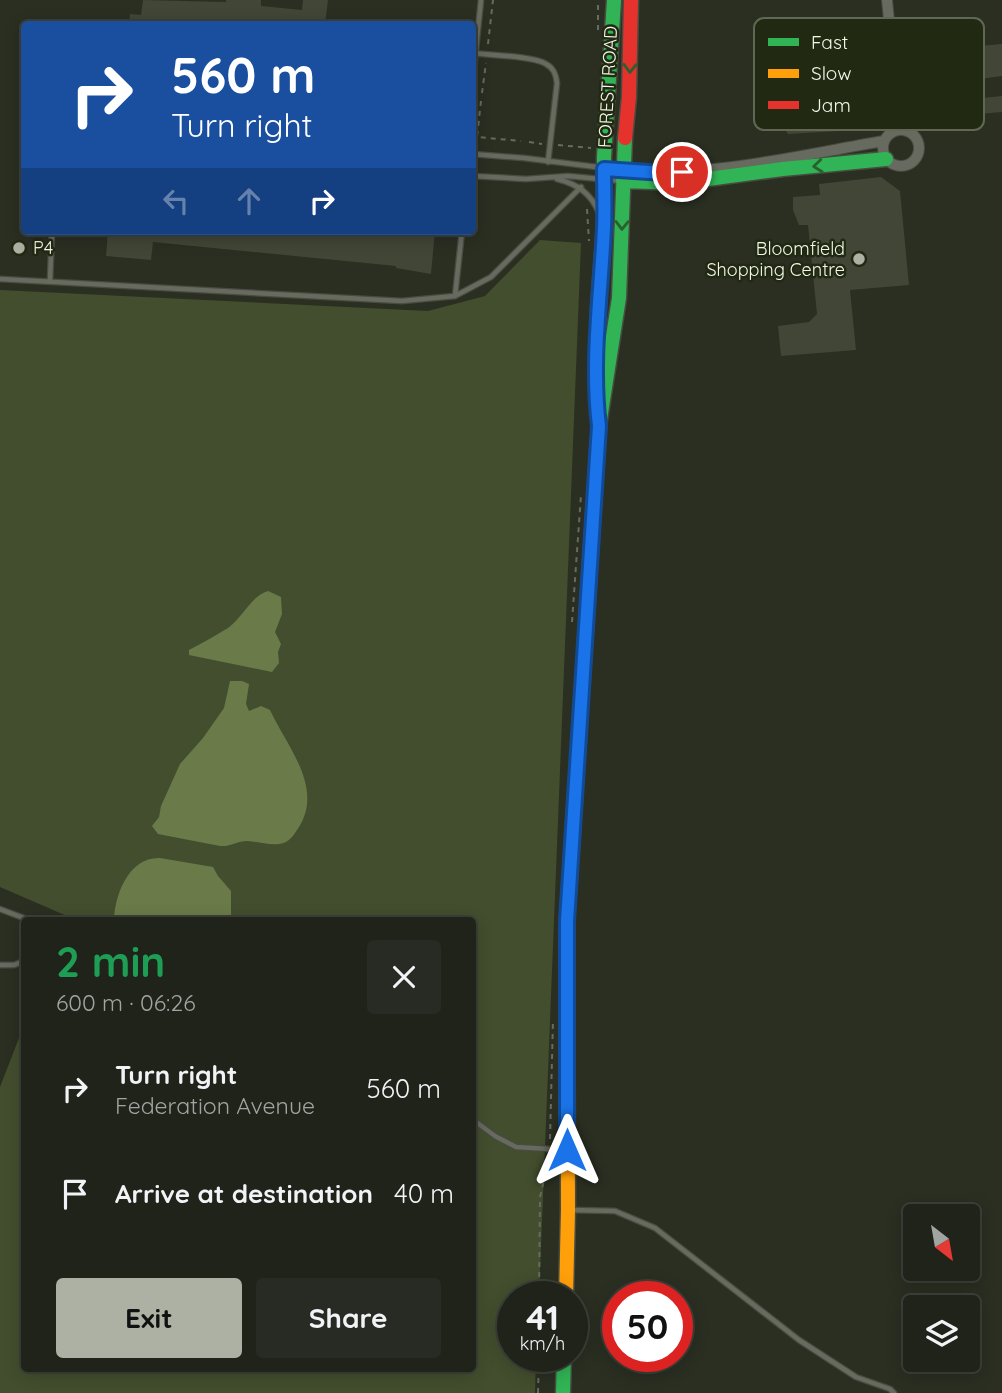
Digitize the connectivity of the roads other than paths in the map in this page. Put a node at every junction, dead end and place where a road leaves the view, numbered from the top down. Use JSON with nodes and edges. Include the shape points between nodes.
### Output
{"nodes":[{"id":1,"x":481,"y":0,"type":"edge"},
{"id":2,"x":614,"y":0,"type":"edge"},
{"id":3,"x":631,"y":0,"type":"edge"},
{"id":4,"x":887,"y":0,"type":"edge"},
{"id":5,"x":889,"y":18,"type":"edge"},
{"id":6,"x":476,"y":38,"type":"edge"},
{"id":7,"x":476,"y":53,"type":"edge"},
{"id":8,"x":900,"y":130,"type":"joint"},
{"id":9,"x":884,"y":141,"type":"junction"},
{"id":10,"x":476,"y":154,"type":"edge"},
{"id":11,"x":886,"y":159,"type":"junction"},
{"id":12,"x":548,"y":162,"type":"junction"},
{"id":13,"x":600,"y":172,"type":"junction"},
{"id":14,"x":476,"y":176,"type":"edge"},
{"id":15,"x":623,"y":176,"type":"junction"},
{"id":16,"x":552,"y":178,"type":"junction"},
{"id":17,"x":581,"y":187,"type":"junction"},
{"id":18,"x":604,"y":228,"type":"junction"},
{"id":19,"x":52,"y":235,"type":"edge"},
{"id":20,"x":462,"y":235,"type":"edge"},
{"id":21,"x":0,"y":279,"type":"edge"},
{"id":22,"x":50,"y":281,"type":"junction"},
{"id":23,"x":455,"y":296,"type":"junction"},
{"id":24,"x":599,"y":426,"type":"junction"},
{"id":25,"x":0,"y":909,"type":"edge"},
{"id":26,"x":21,"y":917,"type":"edge"},
{"id":27,"x":21,"y":962,"type":"edge"},
{"id":28,"x":0,"y":965,"type":"edge"},
{"id":29,"x":476,"y":1122,"type":"edge"},
{"id":30,"x":567,"y":1150,"type":"junction"},
{"id":31,"x":568,"y":1210,"type":"junction"},
{"id":32,"x":566,"y":1281,"type":"edge"},
{"id":33,"x":564,"y":1372,"type":"edge"},
{"id":34,"x":563,"y":1393,"type":"edge"},
{"id":35,"x":894,"y":1393,"type":"edge"}],
"edges":[{"from":1,"to":6,"type":"lane"},
{"from":2,"to":13,"type":"main road","name":"FOREST ROAD"},
{"from":3,"to":15,"type":"main road","name":"FOREST ROAD","one_way":true},
{"from":4,"to":5,"type":"street"},
{"from":7,"to":12,"type":"lane","via":[[538,61],[554,71]]},
{"from":8,"to":9,"type":"street"},
{"from":8,"to":11,"type":"street","via":[[916,136],[919,154],[912,164],[902,167]]},
{"from":9,"to":11,"type":"street"},
{"from":9,"to":15,"type":"street","via":[[721,167]]},
{"from":10,"to":12,"type":"lane"},
{"from":11,"to":15,"type":"main road","one_way":true,"via":[[686,184],[642,184]]},
{"from":12,"to":13,"type":"lane"},
{"from":13,"to":15,"type":"lane"},
{"from":13,"to":15,"type":"lane"},
{"from":13,"to":16,"type":"lane"},
{"from":13,"to":18,"type":"main road","name":"FOREST ROAD"},
{"from":14,"to":16,"type":"lane"},
{"from":15,"to":24,"type":"main road","name":"FOREST ROAD","one_way":true,"via":[[619,298]]},
{"from":16,"to":17,"type":"lane"},
{"from":17,"to":18,"type":"lane","via":[[595,204]]},
{"from":17,"to":23,"type":"lane","via":[[491,277]]},
{"from":18,"to":24,"type":"main road","name":"FOREST ROAD","via":[[598,320]]},
{"from":19,"to":22,"type":"lane"},
{"from":20,"to":23,"type":"lane"},
{"from":21,"to":22,"type":"lane"},
{"from":22,"to":23,"type":"lane","via":[[402,301]]},
{"from":24,"to":30,"type":"main road","name":"FOREST ROAD","via":[[567,921]]},
{"from":25,"to":26,"type":"lane"},
{"from":27,"to":28,"type":"lane"},
{"from":29,"to":30,"type":"lane","via":[[516,1147]]},
{"from":30,"to":31,"type":"main road","name":"FOREST ROAD"},
{"from":31,"to":32,"type":"main road","name":"FOREST ROAD"},
{"from":31,"to":35,"type":"lane","via":[[615,1211],[654,1228],[799,1340],[856,1377]]},
{"from":33,"to":34,"type":"main road"}]}
